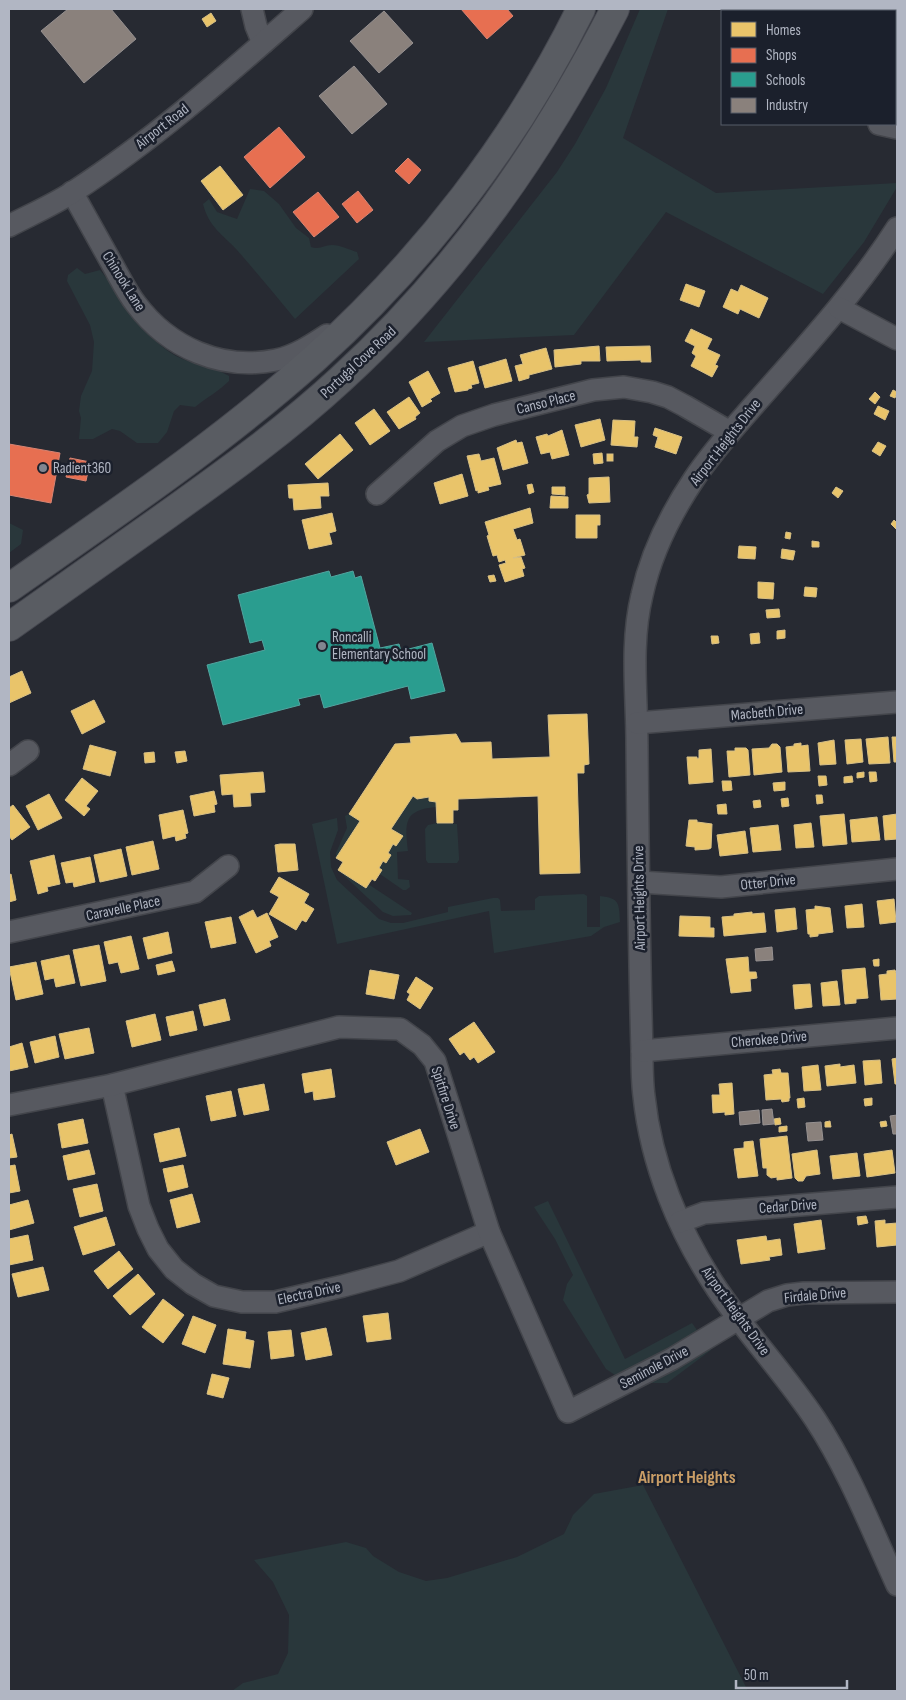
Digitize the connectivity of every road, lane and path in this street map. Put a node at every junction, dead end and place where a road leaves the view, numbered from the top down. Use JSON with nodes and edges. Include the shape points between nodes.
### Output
{"nodes":[{"id":1,"x":252,"y":9,"type":"edge"},
{"id":2,"x":302,"y":9,"type":"edge"},
{"id":3,"x":581,"y":9,"type":"edge"},
{"id":4,"x":615,"y":9,"type":"edge"},
{"id":5,"x":264,"y":43,"type":"junction"},
{"id":6,"x":884,"y":125,"type":"edge"},
{"id":7,"x":897,"y":128,"type":"edge"},
{"id":8,"x":72,"y":192,"type":"junction"},
{"id":9,"x":9,"y":226,"type":"edge"},
{"id":10,"x":897,"y":228,"type":"edge"},
{"id":11,"x":838,"y":308,"type":"junction"},
{"id":12,"x":361,"y":313,"type":"junction"},
{"id":13,"x":897,"y":339,"type":"edge"},
{"id":14,"x":730,"y":432,"type":"junction"},
{"id":15,"x":377,"y":494,"type":"dead end"},
{"id":16,"x":9,"y":588,"type":"edge"},
{"id":17,"x":9,"y":627,"type":"edge"},
{"id":18,"x":897,"y":702,"type":"edge"},
{"id":19,"x":637,"y":723,"type":"junction"},
{"id":20,"x":28,"y":751,"type":"dead end"},
{"id":21,"x":9,"y":765,"type":"edge"},
{"id":22,"x":228,"y":866,"type":"dead end"},
{"id":23,"x":897,"y":869,"type":"edge"},
{"id":24,"x":639,"y":882,"type":"junction"},
{"id":25,"x":9,"y":932,"type":"edge"},
{"id":26,"x":897,"y":1028,"type":"edge"},
{"id":27,"x":642,"y":1051,"type":"junction"},
{"id":28,"x":112,"y":1085,"type":"junction"},
{"id":29,"x":9,"y":1105,"type":"edge"},
{"id":30,"x":897,"y":1196,"type":"edge"},
{"id":31,"x":680,"y":1222,"type":"junction"},
{"id":32,"x":489,"y":1232,"type":"junction"},
{"id":33,"x":897,"y":1292,"type":"edge"},
{"id":34,"x":739,"y":1320,"type":"junction"},
{"id":35,"x":568,"y":1412,"type":"joint"},
{"id":36,"x":897,"y":1585,"type":"edge"}],
"edges":[{"from":1,"to":5,"type":"street"},
{"from":2,"to":5,"type":"street","name":"Airport Road"},
{"from":3,"to":12,"type":"main road","via":[[504,142],[432,237]]},
{"from":4,"to":17,"type":"main road","name":"Portugal Cove Road","via":[[534,150],[496,207],[455,260],[388,335],[298,417],[225,474]]},
{"from":5,"to":8,"type":"street","name":"Airport Road","via":[[198,99]]},
{"from":6,"to":7,"type":"street"},
{"from":8,"to":9,"type":"street","name":"Airport Road"},
{"from":8,"to":12,"type":"street","name":"Chinook Lane","via":[[136,304],[171,339],[191,350],[232,362],[278,360],[308,348]]},
{"from":10,"to":11,"type":"street","name":"Airport Heights Drive"},
{"from":11,"to":13,"type":"street"},
{"from":11,"to":14,"type":"street","name":"Airport Heights Drive"},
{"from":12,"to":16,"type":"main road","via":[[313,359],[232,427],[138,498]]},
{"from":14,"to":15,"type":"street","name":"Canso Place","via":[[685,406],[652,392],[624,387],[593,390],[462,426],[437,441]]},
{"from":14,"to":19,"type":"street","name":"Airport Heights Drive","via":[[707,460],[670,518],[646,578],[634,655]]},
{"from":18,"to":19,"type":"street","name":"Macbeth Drive"},
{"from":19,"to":24,"type":"street","name":"Airport Heights Drive"},
{"from":20,"to":21,"type":"street"},
{"from":22,"to":25,"type":"street","name":"Caravelle Place","via":[[195,892]]},
{"from":23,"to":24,"type":"street","name":"Otter Drive","via":[[721,887]]},
{"from":24,"to":27,"type":"street","name":"Airport Heights Drive"},
{"from":26,"to":27,"type":"street","name":"Cherokee Drive"},
{"from":27,"to":31,"type":"street","name":"Airport Heights Drive","via":[[648,1126],[662,1177]]},
{"from":28,"to":29,"type":"street","name":"Spitfire Drive"},
{"from":28,"to":32,"type":"street","name":"Spitfire Drive","via":[[339,1027],[400,1029],[422,1045],[435,1061]]},
{"from":28,"to":32,"type":"street","name":"Electra Drive","via":[[139,1206],[148,1229],[158,1249],[174,1269],[214,1296],[242,1302],[275,1302],[400,1271]]},
{"from":30,"to":31,"type":"street","name":"Cedar Drive","via":[[704,1213]]},
{"from":31,"to":34,"type":"street","name":"Airport Heights Drive","via":[[701,1263]]},
{"from":32,"to":35,"type":"street","name":"Spitfire Drive"},
{"from":33,"to":34,"type":"street","name":"Firdale Drive","via":[[787,1295],[768,1301]]},
{"from":34,"to":35,"type":"street","name":"Seminole Drive","via":[[672,1359]]},
{"from":34,"to":36,"type":"street","name":"Airport Heights Drive","via":[[816,1421],[846,1476]]}]}
